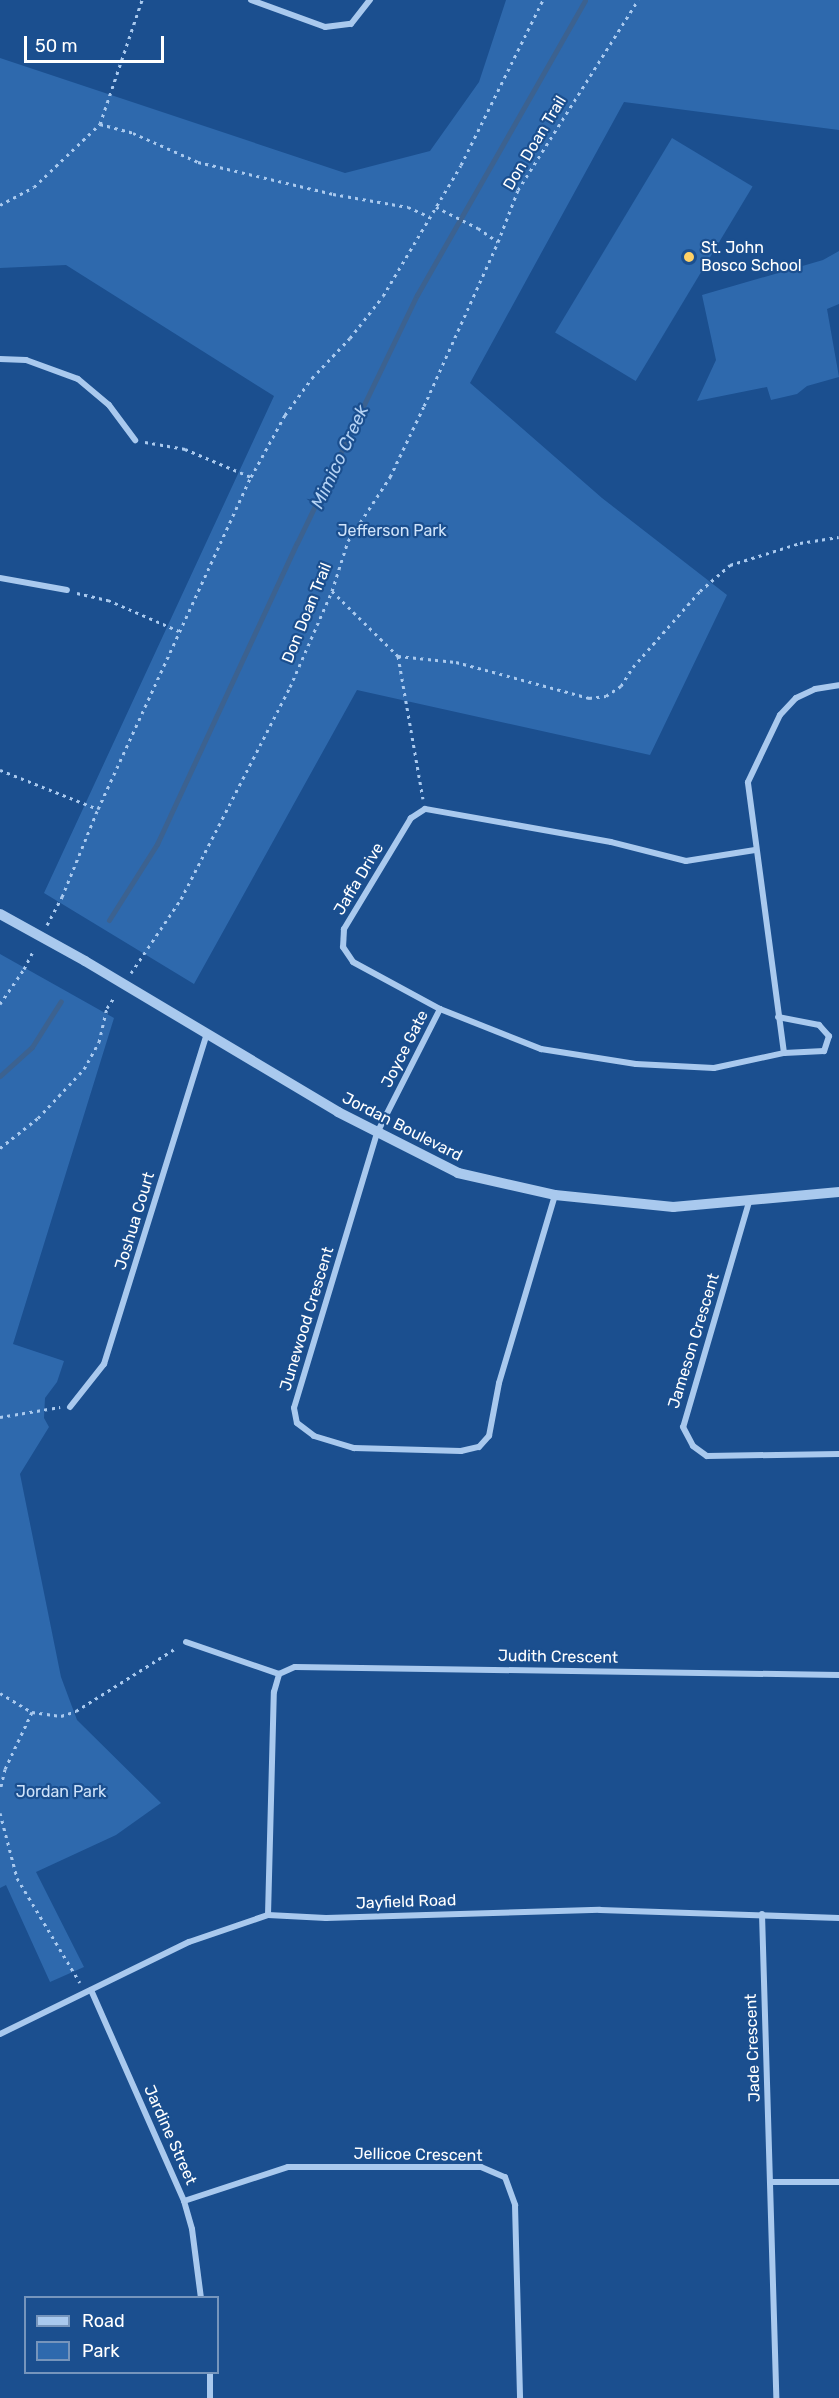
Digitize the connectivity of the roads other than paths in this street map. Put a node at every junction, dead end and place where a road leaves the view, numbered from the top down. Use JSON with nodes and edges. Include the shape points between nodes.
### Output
{"nodes":[{"id":1,"x":251,"y":0,"type":"edge"},
{"id":2,"x":370,"y":0,"type":"edge"},
{"id":3,"x":0,"y":359,"type":"edge"},
{"id":4,"x":135,"y":440,"type":"road end"},
{"id":5,"x":0,"y":578,"type":"edge"},
{"id":6,"x":68,"y":590,"type":"road end"},
{"id":7,"x":839,"y":685,"type":"edge"},
{"id":8,"x":755,"y":850,"type":"junction"},
{"id":9,"x":0,"y":914,"type":"edge"},
{"id":10,"x":440,"y":1009,"type":"junction"},
{"id":11,"x":778,"y":1017,"type":"junction"},
{"id":12,"x":207,"y":1034,"type":"junction"},
{"id":13,"x":783,"y":1053,"type":"junction"},
{"id":14,"x":377,"y":1133,"type":"junction"},
{"id":15,"x":839,"y":1192,"type":"edge"},
{"id":16,"x":555,"y":1195,"type":"junction"},
{"id":17,"x":749,"y":1202,"type":"junction"},
{"id":18,"x":70,"y":1407,"type":"road end"},
{"id":19,"x":839,"y":1454,"type":"edge"},
{"id":20,"x":186,"y":1642,"type":"road end"},
{"id":21,"x":279,"y":1674,"type":"junction"},
{"id":22,"x":839,"y":1675,"type":"edge"},
{"id":23,"x":762,"y":1914,"type":"junction"},
{"id":24,"x":268,"y":1915,"type":"junction"},
{"id":25,"x":839,"y":1918,"type":"edge"},
{"id":26,"x":90,"y":1990,"type":"junction"},
{"id":27,"x":0,"y":2034,"type":"edge"},
{"id":28,"x":771,"y":2182,"type":"junction"},
{"id":29,"x":839,"y":2182,"type":"edge"},
{"id":30,"x":184,"y":2201,"type":"junction"},
{"id":31,"x":201,"y":2296,"type":"edge"},
{"id":32,"x":210,"y":2374,"type":"edge"},
{"id":33,"x":210,"y":2398,"type":"edge"},
{"id":34,"x":520,"y":2398,"type":"edge"},
{"id":35,"x":777,"y":2398,"type":"edge"}],
"edges":[{"from":1,"to":2,"type":"street","via":[[325,27],[351,24]]},
{"from":3,"to":4,"type":"street","via":[[26,360],[78,379],[109,405]]},
{"from":5,"to":6,"type":"street"},
{"from":7,"to":8,"type":"street","via":[[815,689],[796,698],[780,715],[748,782]]},
{"from":8,"to":10,"type":"street","name":"Jaffa Drive","via":[[686,861],[611,842],[425,810],[411,818],[344,929],[343,947],[353,962]]},
{"from":8,"to":11,"type":"street"},
{"from":9,"to":12,"type":"street","name":"Jordan Boulevard"},
{"from":10,"to":13,"type":"street","name":"Jaffa Drive","via":[[541,1048],[636,1064],[714,1068]]},
{"from":10,"to":14,"type":"street","name":"Joyce Gate"},
{"from":11,"to":13,"type":"street"},
{"from":11,"to":13,"type":"street","name":"Jaffa Drive","via":[[819,1025],[829,1036],[824,1051]]},
{"from":12,"to":14,"type":"street","name":"Jordan Boulevard"},
{"from":12,"to":18,"type":"street","name":"Joshua Court","via":[[104,1364]]},
{"from":14,"to":16,"type":"street","name":"Jordan Boulevard","via":[[458,1173]]},
{"from":14,"to":16,"type":"street","name":"Junewood Crescent","via":[[294,1408],[297,1423],[314,1436],[354,1448],[479,1448],[489,1436],[499,1383]]},
{"from":15,"to":17,"type":"street","name":"Jordan Boulevard"},
{"from":16,"to":17,"type":"street","name":"Jordan Boulevard","via":[[673,1207]]},
{"from":17,"to":19,"type":"street","name":"Jameson Crescent","via":[[683,1427],[693,1446],[707,1456]]},
{"from":20,"to":21,"type":"street"},
{"from":21,"to":22,"type":"street","name":"Judith Crescent","via":[[295,1666]]},
{"from":21,"to":24,"type":"street","via":[[274,1692]]},
{"from":23,"to":24,"type":"street","name":"Jayfield Road","via":[[600,1910],[326,1918]]},
{"from":23,"to":25,"type":"street","name":"Jayfield Road"},
{"from":23,"to":28,"type":"street","name":"Jade Crescent"},
{"from":24,"to":26,"type":"street","name":"Jayfield Road","via":[[189,1942]]},
{"from":26,"to":27,"type":"street","name":"Jayfield Road"},
{"from":26,"to":30,"type":"street","name":"Jardine Street"},
{"from":28,"to":29,"type":"street"},
{"from":28,"to":35,"type":"street","name":"Jade Crescent"},
{"from":30,"to":31,"type":"street","name":"Jardine Street","via":[[192,2229]]},
{"from":30,"to":34,"type":"street","name":"Jellicoe Crescent","via":[[288,2167],[481,2167],[504,2177],[515,2205]]},
{"from":32,"to":33,"type":"street"}]}
